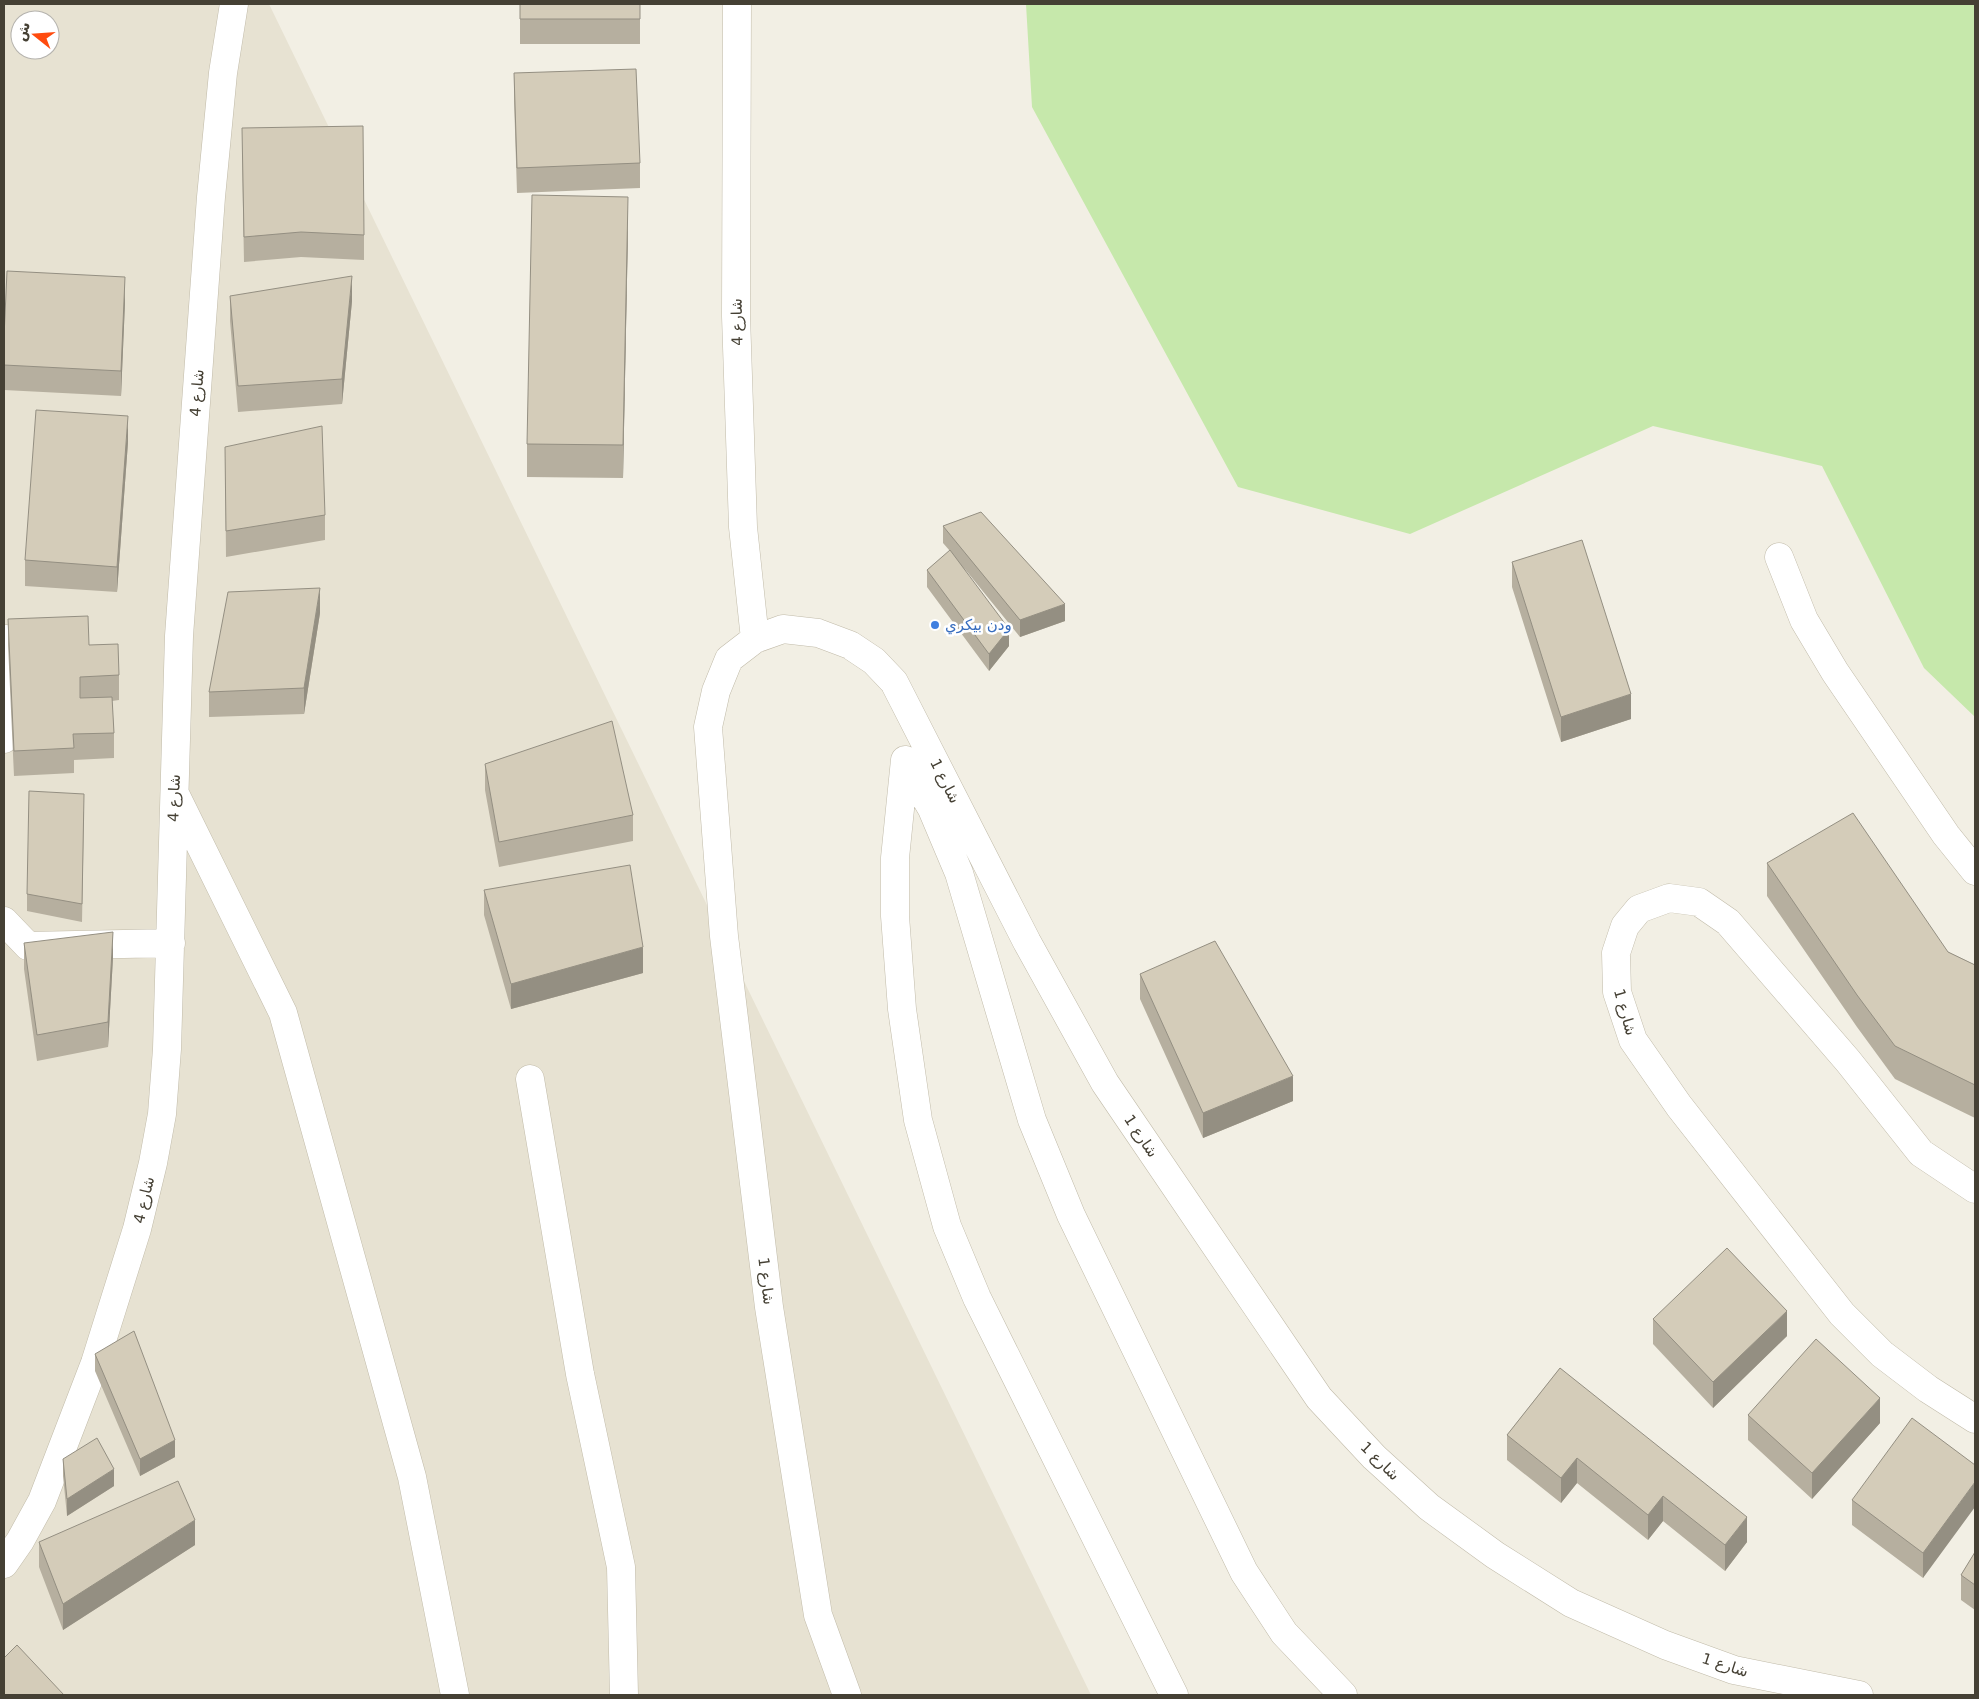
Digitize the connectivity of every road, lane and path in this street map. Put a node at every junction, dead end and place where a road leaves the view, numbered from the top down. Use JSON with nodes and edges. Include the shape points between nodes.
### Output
{"nodes":[{"id":1,"x":234,"y":4,"type":"edge"},
{"id":2,"x":738,"y":4,"type":"edge"},
{"id":3,"x":1779,"y":557,"type":"dead end"},
{"id":4,"x":6,"y":639,"type":"edge"},
{"id":5,"x":755,"y":639,"type":"junction"},
{"id":6,"x":914,"y":722,"type":"junction"},
{"id":7,"x":4,"y":739,"type":"edge"},
{"id":8,"x":904,"y":763,"type":"junction"},
{"id":9,"x":174,"y":793,"type":"junction"},
{"id":10,"x":1975,"y":871,"type":"edge"},
{"id":11,"x":4,"y":921,"type":"edge"},
{"id":12,"x":171,"y":943,"type":"junction"},
{"id":13,"x":530,"y":1079,"type":"dead end"},
{"id":14,"x":1975,"y":1189,"type":"edge"},
{"id":15,"x":1975,"y":1419,"type":"edge"},
{"id":16,"x":4,"y":1564,"type":"edge"},
{"id":17,"x":455,"y":1695,"type":"edge"},
{"id":18,"x":624,"y":1695,"type":"edge"},
{"id":19,"x":847,"y":1695,"type":"edge"},
{"id":20,"x":1174,"y":1695,"type":"edge"},
{"id":21,"x":1343,"y":1695,"type":"edge"},
{"id":22,"x":1859,"y":1695,"type":"edge"}],
"edges":[{"from":1,"to":9,"type":"street","name":"شارع 4","via":[[223,73],[210,216],[179,636]]},
{"from":2,"to":5,"type":"street","name":"شارع 4","via":[[736,326],[743,527]]},
{"from":3,"to":10,"type":"street","via":[[1804,620],[1835,672],[1946,835]]},
{"from":4,"to":7,"type":"street"},
{"from":5,"to":6,"type":"street","name":"شارع 1","via":[[783,629],[818,633],[850,645],[894,682]]},
{"from":5,"to":19,"type":"street","name":"شارع 1","via":[[729,659],[716,691],[708,727],[724,936],[769,1308],[790,1448],[818,1614]]},
{"from":6,"to":8,"type":"street"},
{"from":6,"to":22,"type":"street","name":"شارع 1","via":[[1027,942],[1105,1083],[1319,1398],[1374,1457],[1436,1512],[1495,1555],[1571,1603],[1665,1645],[1734,1670]]},
{"from":8,"to":20,"type":"street","via":[[895,858],[895,916],[902,1009],[918,1120],[947,1226],[977,1298]]},
{"from":8,"to":21,"type":"street","via":[[932,809],[959,873],[1032,1120],[1072,1215],[1244,1572],[1284,1633]]},
{"from":9,"to":12,"type":"street","name":"شارع 4"},
{"from":9,"to":17,"type":"street","via":[[283,1013],[412,1477]]},
{"from":11,"to":12,"type":"street","via":[[28,946]]},
{"from":12,"to":16,"type":"street","name":"شارع 4","via":[[162,1114],[137,1229],[95,1363],[42,1502]]},
{"from":13,"to":18,"type":"street","via":[[580,1374],[621,1567]]},
{"from":14,"to":15,"type":"street","name":"شارع 1","via":[[1922,1153],[1728,922],[1699,902],[1669,898],[1639,909],[1625,926],[1616,953],[1617,992],[1633,1040],[1679,1106],[1842,1314],[1882,1354]]}]}
